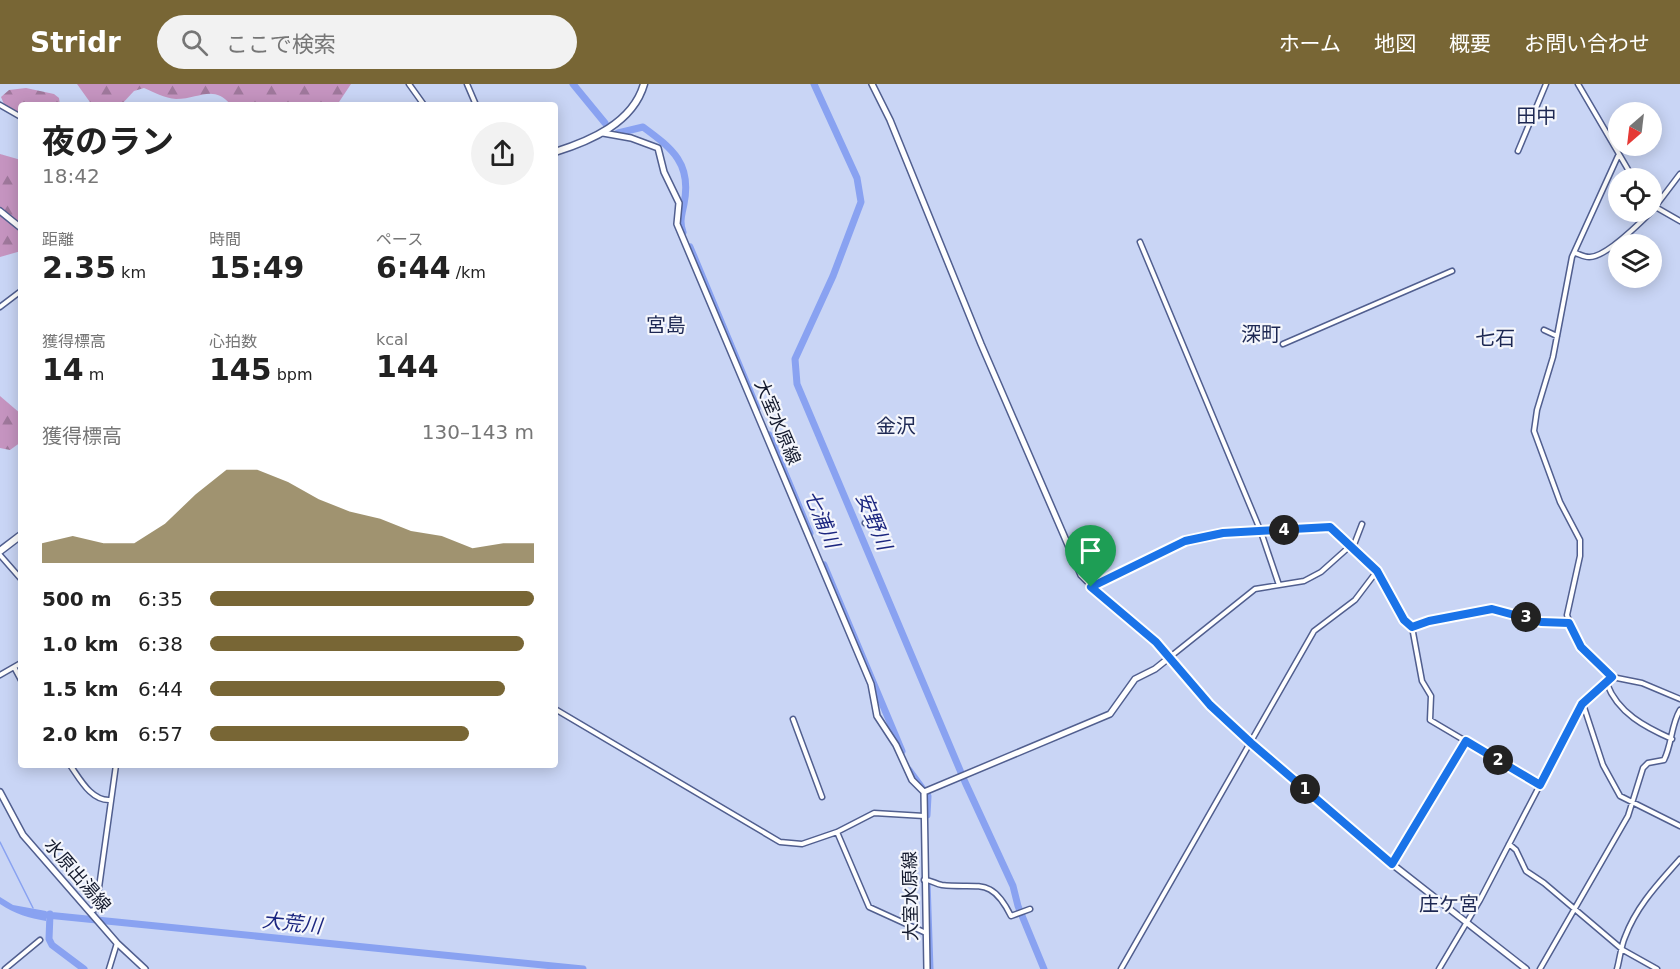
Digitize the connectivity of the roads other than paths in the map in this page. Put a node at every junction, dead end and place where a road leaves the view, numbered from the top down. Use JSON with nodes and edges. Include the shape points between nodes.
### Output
{"nodes":[{"id":1,"x":409,"y":84,"type":"edge"},
{"id":2,"x":467,"y":84,"type":"edge"},
{"id":3,"x":644,"y":84,"type":"edge"},
{"id":4,"x":872,"y":84,"type":"edge"},
{"id":5,"x":1546,"y":84,"type":"edge"},
{"id":6,"x":1578,"y":84,"type":"edge"},
{"id":7,"x":422,"y":102,"type":"edge"},
{"id":8,"x":475,"y":102,"type":"edge"},
{"id":9,"x":0,"y":105,"type":"edge"},
{"id":10,"x":18,"y":115,"type":"edge"},
{"id":11,"x":603,"y":133,"type":"junction"},
{"id":12,"x":1608,"y":138,"type":"edge"},
{"id":13,"x":558,"y":152,"type":"edge"},
{"id":14,"x":1518,"y":152,"type":"dead end"},
{"id":15,"x":1618,"y":156,"type":"joint"},
{"id":16,"x":1626,"y":168,"type":"edge"},
{"id":17,"x":1680,"y":174,"type":"edge"},
{"id":18,"x":1662,"y":196,"type":"edge"},
{"id":19,"x":0,"y":211,"type":"edge"},
{"id":20,"x":1662,"y":213,"type":"edge"},
{"id":21,"x":1680,"y":220,"type":"edge"},
{"id":22,"x":1638,"y":222,"type":"edge"},
{"id":23,"x":18,"y":226,"type":"edge"},
{"id":24,"x":1140,"y":242,"type":"dead end"},
{"id":25,"x":1575,"y":252,"type":"junction"},
{"id":26,"x":1452,"y":271,"type":"dead end"},
{"id":27,"x":18,"y":293,"type":"edge"},
{"id":28,"x":0,"y":307,"type":"edge"},
{"id":29,"x":1544,"y":330,"type":"dead end"},
{"id":30,"x":1557,"y":336,"type":"junction"},
{"id":31,"x":1283,"y":344,"type":"dead end"},
{"id":32,"x":1362,"y":524,"type":"dead end"},
{"id":33,"x":1261,"y":532,"type":"junction"},
{"id":34,"x":18,"y":538,"type":"edge"},
{"id":35,"x":1351,"y":549,"type":"junction"},
{"id":36,"x":0,"y":553,"type":"edge"},
{"id":37,"x":1377,"y":571,"type":"junction"},
{"id":38,"x":18,"y":575,"type":"edge"},
{"id":39,"x":1279,"y":585,"type":"junction"},
{"id":40,"x":1091,"y":587,"type":"junction"},
{"id":41,"x":1569,"y":623,"type":"junction"},
{"id":42,"x":1412,"y":627,"type":"junction"},
{"id":43,"x":1170,"y":657,"type":"junction"},
{"id":44,"x":18,"y":665,"type":"edge"},
{"id":45,"x":14,"y":667,"type":"junction"},
{"id":46,"x":18,"y":674,"type":"edge"},
{"id":47,"x":0,"y":675,"type":"edge"},
{"id":48,"x":1612,"y":677,"type":"junction"},
{"id":49,"x":1607,"y":684,"type":"junction"},
{"id":50,"x":1680,"y":699,"type":"edge"},
{"id":51,"x":1582,"y":704,"type":"junction"},
{"id":52,"x":1680,"y":710,"type":"edge"},
{"id":53,"x":558,"y":711,"type":"edge"},
{"id":54,"x":793,"y":719,"type":"dead end"},
{"id":55,"x":1672,"y":738,"type":"junction"},
{"id":56,"x":1466,"y":741,"type":"junction"},
{"id":57,"x":1251,"y":743,"type":"junction"},
{"id":58,"x":72,"y":768,"type":"edge"},
{"id":59,"x":115,"y":768,"type":"edge"},
{"id":60,"x":1540,"y":785,"type":"junction"},
{"id":61,"x":0,"y":792,"type":"edge"},
{"id":62,"x":924,"y":792,"type":"junction"},
{"id":63,"x":822,"y":796,"type":"dead end"},
{"id":64,"x":110,"y":800,"type":"junction"},
{"id":65,"x":1633,"y":802,"type":"junction"},
{"id":66,"x":924,"y":816,"type":"junction"},
{"id":67,"x":1680,"y":826,"type":"edge"},
{"id":68,"x":837,"y":832,"type":"junction"},
{"id":69,"x":1509,"y":844,"type":"junction"},
{"id":70,"x":1680,"y":859,"type":"edge"},
{"id":71,"x":1392,"y":864,"type":"junction"},
{"id":72,"x":924,"y":880,"type":"junction"},
{"id":73,"x":1574,"y":908,"type":"junction"},
{"id":74,"x":1029,"y":909,"type":"dead end"},
{"id":75,"x":91,"y":912,"type":"junction"},
{"id":76,"x":1467,"y":922,"type":"junction"},
{"id":77,"x":926,"y":933,"type":"junction"},
{"id":78,"x":40,"y":940,"type":"dead end"},
{"id":79,"x":117,"y":943,"type":"junction"},
{"id":80,"x":1623,"y":950,"type":"junction"},
{"id":81,"x":1654,"y":968,"type":"edge"},
{"id":82,"x":5,"y":969,"type":"edge"},
{"id":83,"x":109,"y":969,"type":"edge"},
{"id":84,"x":145,"y":969,"type":"edge"},
{"id":85,"x":927,"y":969,"type":"edge"},
{"id":86,"x":1121,"y":969,"type":"edge"},
{"id":87,"x":1439,"y":969,"type":"edge"},
{"id":88,"x":1526,"y":969,"type":"edge"},
{"id":89,"x":1540,"y":969,"type":"edge"},
{"id":90,"x":1617,"y":969,"type":"edge"}],
"edges":[{"from":1,"to":7,"type":"street"},
{"from":2,"to":8,"type":"street"},
{"from":3,"to":11,"type":"main road","via":[[637,101]]},
{"from":4,"to":40,"type":"street","via":[[1072,558]]},
{"from":5,"to":14,"type":"street"},
{"from":6,"to":12,"type":"street"},
{"from":9,"to":10,"type":"street"},
{"from":11,"to":13,"type":"main road"},
{"from":11,"to":62,"type":"street","name":"大室水原線","via":[[658,148],[679,203],[677,224],[871,684],[874,710],[912,780]]},
{"from":15,"to":16,"type":"street"},
{"from":15,"to":25,"type":"street"},
{"from":17,"to":18,"type":"street"},
{"from":19,"to":23,"type":"street"},
{"from":20,"to":21,"type":"street"},
{"from":22,"to":25,"type":"street","via":[[1595,256],[1589,258]]},
{"from":24,"to":33,"type":"street"},
{"from":25,"to":30,"type":"street"},
{"from":26,"to":31,"type":"street"},
{"from":27,"to":28,"type":"street"},
{"from":29,"to":30,"type":"street"},
{"from":30,"to":41,"type":"street","via":[[1533,425],[1543,460],[1580,540],[1567,615]]},
{"from":32,"to":35,"type":"street"},
{"from":33,"to":35,"type":"street","via":[[1330,527]]},
{"from":33,"to":39,"type":"street"},
{"from":33,"to":40,"type":"street","via":[[1223,533],[1185,541]]},
{"from":34,"to":36,"type":"main road"},
{"from":35,"to":37,"type":"street"},
{"from":35,"to":39,"type":"street","via":[[1304,581]]},
{"from":36,"to":38,"type":"street"},
{"from":37,"to":42,"type":"street","via":[[1404,620]]},
{"from":37,"to":57,"type":"street","via":[[1355,600],[1314,631]]},
{"from":39,"to":43,"type":"street","via":[[1255,589]]},
{"from":40,"to":43,"type":"street"},
{"from":41,"to":42,"type":"street","via":[[1541,622],[1492,609]]},
{"from":41,"to":48,"type":"street","via":[[1581,647]]},
{"from":42,"to":56,"type":"street","via":[[1422,681],[1431,696],[1429,718]]},
{"from":43,"to":57,"type":"street","via":[[1210,705]]},
{"from":43,"to":62,"type":"street","via":[[1135,679],[1110,714]]},
{"from":44,"to":45,"type":"street"},
{"from":45,"to":46,"type":"street"},
{"from":45,"to":47,"type":"street"},
{"from":48,"to":49,"type":"street"},
{"from":48,"to":50,"type":"street","via":[[1642,683]]},
{"from":49,"to":51,"type":"street"},
{"from":49,"to":55,"type":"street","via":[[1617,705]]},
{"from":51,"to":60,"type":"street"},
{"from":51,"to":65,"type":"street","via":[[1620,796]]},
{"from":52,"to":55,"type":"street"},
{"from":53,"to":68,"type":"street","via":[[780,842],[802,844]]},
{"from":54,"to":63,"type":"street"},
{"from":55,"to":65,"type":"street","via":[[1664,760],[1643,768]]},
{"from":56,"to":60,"type":"street"},
{"from":56,"to":71,"type":"street"},
{"from":57,"to":71,"type":"street"},
{"from":57,"to":86,"type":"street"},
{"from":58,"to":64,"type":"street","via":[[100,800]]},
{"from":59,"to":64,"type":"street"},
{"from":60,"to":69,"type":"street"},
{"from":61,"to":75,"type":"street","name":"水原出湯線","via":[[23,834]]},
{"from":62,"to":66,"type":"street","name":"大室水原線"},
{"from":64,"to":75,"type":"street","via":[[96,902]]},
{"from":65,"to":67,"type":"street"},
{"from":65,"to":73,"type":"street"},
{"from":66,"to":68,"type":"street","via":[[874,813]]},
{"from":66,"to":72,"type":"street","name":"大室水原線"},
{"from":68,"to":77,"type":"street","via":[[871,909]]},
{"from":69,"to":73,"type":"street","via":[[1526,871]]},
{"from":69,"to":76,"type":"street"},
{"from":70,"to":80,"type":"street","via":[[1651,890],[1623,939]]},
{"from":71,"to":76,"type":"street"},
{"from":72,"to":74,"type":"street","via":[[939,885],[983,886],[1002,897],[1011,915]]},
{"from":72,"to":77,"type":"street","name":"大室水原線"},
{"from":73,"to":80,"type":"street"},
{"from":73,"to":89,"type":"street"},
{"from":75,"to":79,"type":"street","name":"水原出湯線"},
{"from":76,"to":87,"type":"street"},
{"from":76,"to":88,"type":"street"},
{"from":77,"to":85,"type":"street","name":"大室水原線"},
{"from":78,"to":82,"type":"street"},
{"from":79,"to":83,"type":"street"},
{"from":79,"to":84,"type":"street","name":"水原出湯線"},
{"from":80,"to":81,"type":"street"},
{"from":80,"to":90,"type":"street"}]}
